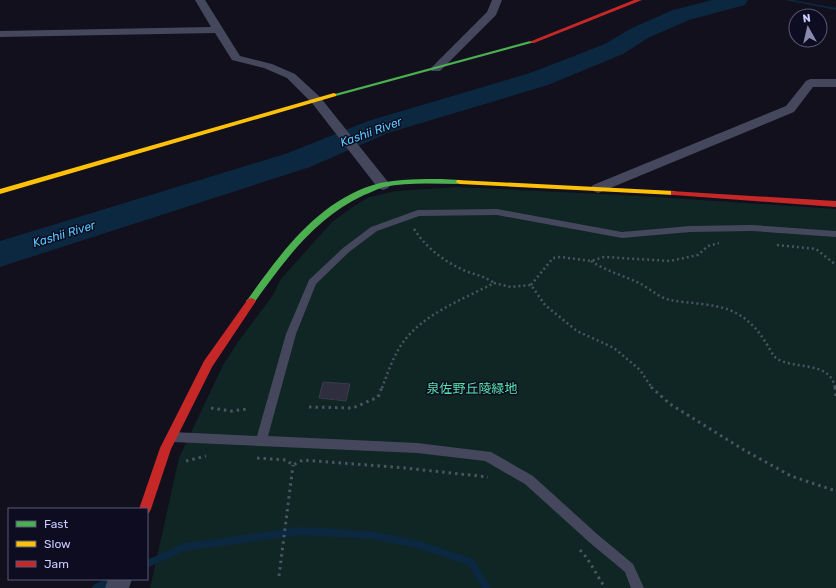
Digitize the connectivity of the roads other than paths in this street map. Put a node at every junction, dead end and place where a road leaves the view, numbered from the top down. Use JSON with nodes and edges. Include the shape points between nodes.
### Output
{"nodes":[{"id":1,"x":200,"y":0,"type":"edge"},
{"id":2,"x":639,"y":0,"type":"edge"},
{"id":3,"x":493,"y":2,"type":"edge"},
{"id":4,"x":218,"y":30,"type":"junction"},
{"id":5,"x":0,"y":34,"type":"edge"},
{"id":6,"x":436,"y":69,"type":"junction"},
{"id":7,"x":836,"y":83,"type":"edge"},
{"id":8,"x":316,"y":100,"type":"junction"},
{"id":9,"x":383,"y":185,"type":"junction"},
{"id":10,"x":598,"y":188,"type":"junction"},
{"id":11,"x":0,"y":192,"type":"edge"},
{"id":12,"x":836,"y":204,"type":"edge"},
{"id":13,"x":836,"y":234,"type":"edge"},
{"id":14,"x":171,"y":437,"type":"junction"},
{"id":15,"x":261,"y":441,"type":"junction"},
{"id":16,"x":145,"y":508,"type":"edge"},
{"id":17,"x":638,"y":588,"type":"edge"}],
"edges":[{"from":1,"to":4,"type":"street"},
{"from":2,"to":6,"type":"street","via":[[531,42]]},
{"from":3,"to":6,"type":"street","via":[[492,13]]},
{"from":4,"to":5,"type":"street"},
{"from":4,"to":8,"type":"street","via":[[236,58],[268,66],[291,76]]},
{"from":6,"to":8,"type":"street"},
{"from":7,"to":10,"type":"street","via":[[810,83],[790,109]]},
{"from":8,"to":9,"type":"street"},
{"from":8,"to":11,"type":"street"},
{"from":9,"to":10,"type":"street","via":[[436,181]]},
{"from":9,"to":14,"type":"street","via":[[354,196],[302,235],[271,273],[208,364]]},
{"from":10,"to":12,"type":"street"},
{"from":13,"to":15,"type":"lane","via":[[752,228],[690,229],[622,235],[497,212],[418,213],[374,229],[346,250],[312,282],[291,334]]},
{"from":14,"to":15,"type":"lane"},
{"from":14,"to":16,"type":"street"},
{"from":15,"to":17,"type":"lane","via":[[417,448],[487,456],[529,480],[629,568]]}]}
